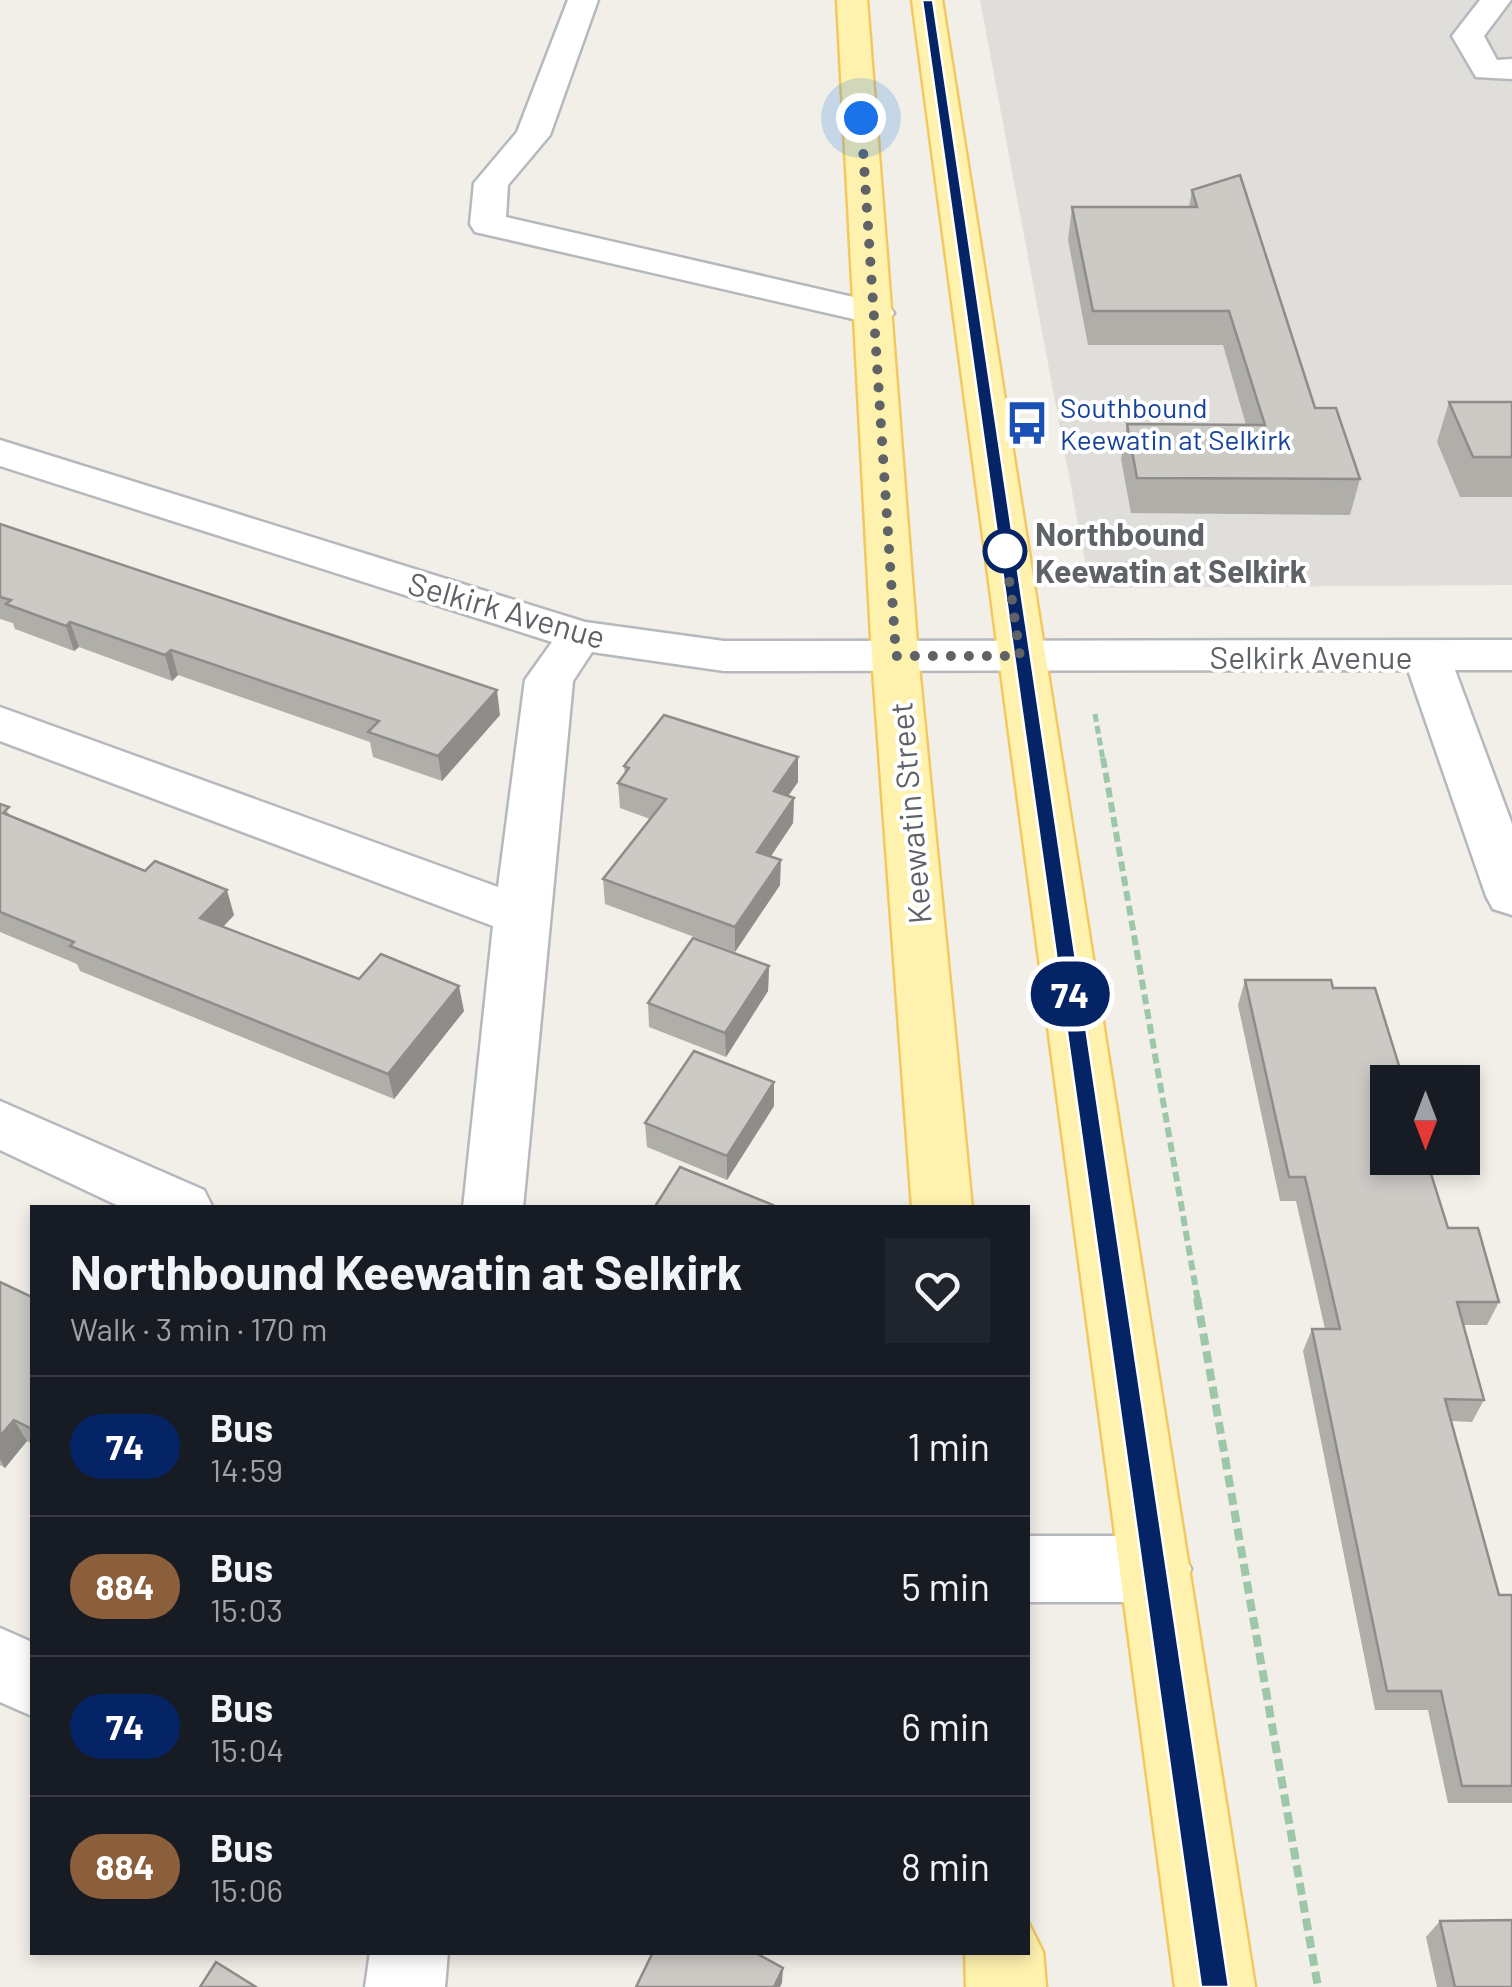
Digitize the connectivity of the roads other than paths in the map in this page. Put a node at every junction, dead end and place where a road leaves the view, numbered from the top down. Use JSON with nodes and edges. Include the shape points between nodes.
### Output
{"nodes":[{"id":1,"x":583,"y":0,"type":"edge"},
{"id":2,"x":852,"y":0,"type":"edge"},
{"id":3,"x":927,"y":0,"type":"edge"},
{"id":4,"x":1496,"y":0,"type":"edge"},
{"id":5,"x":1512,"y":69,"type":"edge"},
{"id":6,"x":875,"y":313,"type":"junction"},
{"id":7,"x":0,"y":452,"type":"edge"},
{"id":8,"x":580,"y":636,"type":"junction"},
{"id":9,"x":896,"y":656,"type":"junction"},
{"id":10,"x":1020,"y":656,"type":"junction"},
{"id":11,"x":1427,"y":656,"type":"junction"},
{"id":12,"x":1512,"y":656,"type":"edge"},
{"id":13,"x":0,"y":723,"type":"edge"},
{"id":14,"x":1512,"y":896,"type":"edge"},
{"id":15,"x":520,"y":916,"type":"junction"},
{"id":16,"x":0,"y":1124,"type":"edge"},
{"id":17,"x":176,"y":1205,"type":"edge"},
{"id":18,"x":493,"y":1205,"type":"edge"},
{"id":19,"x":942,"y":1205,"type":"edge"},
{"id":20,"x":1030,"y":1568,"type":"edge"},
{"id":21,"x":1156,"y":1568,"type":"junction"},
{"id":22,"x":0,"y":1663,"type":"edge"},
{"id":23,"x":30,"y":1679,"type":"edge"},
{"id":24,"x":409,"y":1955,"type":"edge"},
{"id":25,"x":1004,"y":1955,"type":"edge"},
{"id":26,"x":405,"y":1987,"type":"edge"},
{"id":27,"x":1006,"y":1987,"type":"edge"},
{"id":28,"x":1215,"y":1987,"type":"edge"}],
"edges":[{"from":1,"to":6,"type":"street","via":[[533,135],[490,182],[488,224]]},
{"from":2,"to":6,"type":"main road","name":"Keewatin Street"},
{"from":3,"to":10,"type":"main road"},
{"from":4,"to":5,"type":"street","via":[[1468,36],[1486,70]]},
{"from":6,"to":9,"type":"main road","name":"Keewatin Street"},
{"from":7,"to":8,"type":"street","name":"Selkirk Avenue"},
{"from":8,"to":9,"type":"street","name":"Selkirk Avenue","via":[[724,656]]},
{"from":8,"to":15,"type":"street","via":[[549,680]]},
{"from":9,"to":10,"type":"street","name":"Selkirk Avenue"},
{"from":9,"to":19,"type":"main road","name":"Keewatin Street"},
{"from":10,"to":11,"type":"street","name":"Selkirk Avenue"},
{"from":10,"to":21,"type":"main road"},
{"from":11,"to":12,"type":"street","name":"Selkirk Avenue"},
{"from":11,"to":14,"type":"street"},
{"from":13,"to":15,"type":"street"},
{"from":15,"to":18,"type":"street"},
{"from":16,"to":17,"type":"street"},
{"from":20,"to":21,"type":"street"},
{"from":21,"to":28,"type":"main road"},
{"from":22,"to":23,"type":"street"},
{"from":24,"to":26,"type":"street"},
{"from":25,"to":27,"type":"main road"}]}
